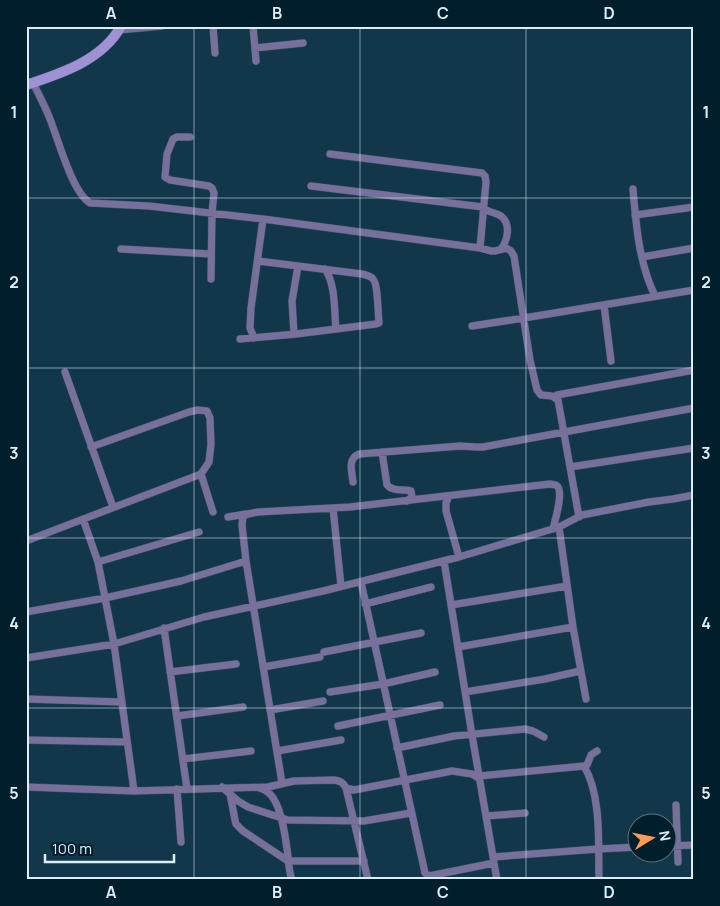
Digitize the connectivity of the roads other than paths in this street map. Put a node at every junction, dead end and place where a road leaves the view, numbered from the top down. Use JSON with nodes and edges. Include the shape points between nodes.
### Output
{"nodes":[{"id":1,"x":162,"y":26,"type":"edge"},
{"id":2,"x":213,"y":26,"type":"edge"},
{"id":3,"x":253,"y":26,"type":"edge"},
{"id":4,"x":120,"y":28,"type":"edge"},
{"id":5,"x":303,"y":43,"type":"dead end"},
{"id":6,"x":255,"y":48,"type":"junction"},
{"id":7,"x":215,"y":53,"type":"dead end"},
{"id":8,"x":256,"y":61,"type":"dead end"},
{"id":9,"x":30,"y":84,"type":"edge"},
{"id":10,"x":190,"y":137,"type":"dead end"},
{"id":11,"x":330,"y":154,"type":"dead end"},
{"id":12,"x":311,"y":186,"type":"dead end"},
{"id":13,"x":633,"y":189,"type":"dead end"},
{"id":14,"x":483,"y":207,"type":"junction"},
{"id":15,"x":694,"y":207,"type":"edge"},
{"id":16,"x":212,"y":213,"type":"junction"},
{"id":17,"x":635,"y":215,"type":"junction"},
{"id":18,"x":263,"y":219,"type":"junction"},
{"id":19,"x":480,"y":248,"type":"junction"},
{"id":20,"x":694,"y":248,"type":"edge"},
{"id":21,"x":121,"y":249,"type":"dead end"},
{"id":22,"x":501,"y":249,"type":"junction"},
{"id":23,"x":211,"y":254,"type":"junction"},
{"id":24,"x":642,"y":257,"type":"junction"},
{"id":25,"x":258,"y":261,"type":"junction"},
{"id":26,"x":298,"y":266,"type":"junction"},
{"id":27,"x":325,"y":270,"type":"junction"},
{"id":28,"x":211,"y":279,"type":"dead end"},
{"id":29,"x":694,"y":290,"type":"edge"},
{"id":30,"x":655,"y":296,"type":"junction"},
{"id":31,"x":604,"y":305,"type":"junction"},
{"id":32,"x":524,"y":318,"type":"junction"},
{"id":33,"x":472,"y":326,"type":"dead end"},
{"id":34,"x":336,"y":329,"type":"junction"},
{"id":35,"x":294,"y":334,"type":"junction"},
{"id":36,"x":254,"y":338,"type":"junction"},
{"id":37,"x":240,"y":339,"type":"dead end"},
{"id":38,"x":612,"y":361,"type":"dead end"},
{"id":39,"x":694,"y":370,"type":"edge"},
{"id":40,"x":65,"y":372,"type":"dead end"},
{"id":41,"x":555,"y":398,"type":"junction"},
{"id":42,"x":694,"y":408,"type":"edge"},
{"id":43,"x":564,"y":432,"type":"junction"},
{"id":44,"x":91,"y":447,"type":"junction"},
{"id":45,"x":694,"y":448,"type":"edge"},
{"id":46,"x":382,"y":452,"type":"junction"},
{"id":47,"x":570,"y":467,"type":"junction"},
{"id":48,"x":200,"y":474,"type":"junction"},
{"id":49,"x":354,"y":482,"type":"dead end"},
{"id":50,"x":694,"y":495,"type":"edge"},
{"id":51,"x":449,"y":496,"type":"junction"},
{"id":52,"x":406,"y":501,"type":"junction"},
{"id":53,"x":114,"y":507,"type":"junction"},
{"id":54,"x":333,"y":508,"type":"junction"},
{"id":55,"x":213,"y":512,"type":"dead end"},
{"id":56,"x":246,"y":514,"type":"junction"},
{"id":57,"x":228,"y":517,"type":"dead end"},
{"id":58,"x":579,"y":517,"type":"junction"},
{"id":59,"x":83,"y":519,"type":"junction"},
{"id":60,"x":556,"y":528,"type":"junction"},
{"id":61,"x":199,"y":532,"type":"dead end"},
{"id":62,"x":26,"y":541,"type":"edge"},
{"id":63,"x":459,"y":557,"type":"junction"},
{"id":64,"x":246,"y":561,"type":"junction"},
{"id":65,"x":444,"y":561,"type":"junction"},
{"id":66,"x":98,"y":562,"type":"junction"},
{"id":67,"x":360,"y":582,"type":"junction"},
{"id":68,"x":341,"y":586,"type":"junction"},
{"id":69,"x":567,"y":586,"type":"junction"},
{"id":70,"x":431,"y":587,"type":"dead end"},
{"id":71,"x":105,"y":598,"type":"junction"},
{"id":72,"x":365,"y":604,"type":"junction"},
{"id":73,"x":451,"y":605,"type":"junction"},
{"id":74,"x":253,"y":607,"type":"junction"},
{"id":75,"x":26,"y":612,"type":"edge"},
{"id":76,"x":573,"y":627,"type":"junction"},
{"id":77,"x":164,"y":628,"type":"junction"},
{"id":78,"x":421,"y":633,"type":"dead end"},
{"id":79,"x":374,"y":643,"type":"junction"},
{"id":80,"x":114,"y":644,"type":"junction"},
{"id":81,"x":458,"y":647,"type":"junction"},
{"id":82,"x":26,"y":658,"type":"edge"},
{"id":83,"x":236,"y":664,"type":"dead end"},
{"id":84,"x":263,"y":667,"type":"junction"},
{"id":85,"x":580,"y":671,"type":"junction"},
{"id":86,"x":170,"y":672,"type":"junction"},
{"id":87,"x":435,"y":672,"type":"dead end"},
{"id":88,"x":383,"y":684,"type":"junction"},
{"id":89,"x":330,"y":692,"type":"dead end"},
{"id":90,"x":465,"y":692,"type":"junction"},
{"id":91,"x":26,"y":698,"type":"edge"},
{"id":92,"x":586,"y":698,"type":"dead end"},
{"id":93,"x":323,"y":701,"type":"dead end"},
{"id":94,"x":121,"y":702,"type":"junction"},
{"id":95,"x":440,"y":705,"type":"dead end"},
{"id":96,"x":243,"y":707,"type":"dead end"},
{"id":97,"x":270,"y":710,"type":"junction"},
{"id":98,"x":177,"y":716,"type":"junction"},
{"id":99,"x":390,"y":716,"type":"junction"},
{"id":100,"x":338,"y":726,"type":"dead end"},
{"id":101,"x":472,"y":734,"type":"junction"},
{"id":102,"x":544,"y":737,"type":"dead end"},
{"id":103,"x":26,"y":740,"type":"edge"},
{"id":104,"x":341,"y":740,"type":"dead end"},
{"id":105,"x":127,"y":742,"type":"junction"},
{"id":106,"x":397,"y":748,"type":"junction"},
{"id":107,"x":250,"y":751,"type":"dead end"},
{"id":108,"x":276,"y":751,"type":"junction"},
{"id":109,"x":597,"y":751,"type":"dead end"},
{"id":110,"x":183,"y":759,"type":"junction"},
{"id":111,"x":584,"y":766,"type":"junction"},
{"id":112,"x":479,"y":778,"type":"junction"},
{"id":113,"x":404,"y":780,"type":"junction"},
{"id":114,"x":282,"y":783,"type":"junction"},
{"id":115,"x":222,"y":787,"type":"junction"},
{"id":116,"x":257,"y":787,"type":"junction"},
{"id":117,"x":26,"y":788,"type":"edge"},
{"id":118,"x":346,"y":788,"type":"junction"},
{"id":119,"x":177,"y":789,"type":"junction"},
{"id":120,"x":187,"y":789,"type":"junction"},
{"id":121,"x":134,"y":790,"type":"junction"},
{"id":122,"x":230,"y":794,"type":"junction"},
{"id":123,"x":676,"y":805,"type":"dead end"},
{"id":124,"x":411,"y":813,"type":"junction"},
{"id":125,"x":525,"y":813,"type":"dead end"},
{"id":126,"x":676,"y":814,"type":"edge"},
{"id":127,"x":486,"y":816,"type":"junction"},
{"id":128,"x":281,"y":818,"type":"junction"},
{"id":129,"x":354,"y":820,"type":"junction"},
{"id":130,"x":181,"y":842,"type":"dead end"},
{"id":131,"x":694,"y":845,"type":"edge"},
{"id":132,"x":678,"y":846,"type":"edge"},
{"id":133,"x":628,"y":848,"type":"edge"},
{"id":134,"x":598,"y":849,"type":"junction"},
{"id":135,"x":493,"y":860,"type":"junction"},
{"id":136,"x":288,"y":861,"type":"junction"},
{"id":137,"x":364,"y":861,"type":"junction"},
{"id":138,"x":292,"y":880,"type":"edge"},
{"id":139,"x":368,"y":880,"type":"edge"},
{"id":140,"x":497,"y":880,"type":"edge"},
{"id":141,"x":599,"y":880,"type":"edge"}],
"edges":[{"from":1,"to":4,"type":"street"},
{"from":2,"to":7,"type":"street"},
{"from":3,"to":6,"type":"street"},
{"from":4,"to":9,"type":"street","via":[[95,55]]},
{"from":5,"to":6,"type":"street"},
{"from":6,"to":8,"type":"street"},
{"from":9,"to":16,"type":"street","via":[[42,99],[70,172],[87,201]]},
{"from":10,"to":16,"type":"street","via":[[177,136],[173,139],[167,154],[165,176],[170,180],[212,188]]},
{"from":11,"to":14,"type":"street","via":[[482,174],[485,176]]},
{"from":12,"to":14,"type":"street"},
{"from":13,"to":17,"type":"street"},
{"from":14,"to":19,"type":"street"},
{"from":14,"to":22,"type":"street","via":[[501,216],[506,223],[506,240]]},
{"from":15,"to":17,"type":"street"},
{"from":16,"to":18,"type":"street"},
{"from":16,"to":23,"type":"street"},
{"from":17,"to":24,"type":"street"},
{"from":18,"to":19,"type":"street"},
{"from":18,"to":25,"type":"street"},
{"from":19,"to":22,"type":"street"},
{"from":20,"to":24,"type":"street"},
{"from":21,"to":23,"type":"street"},
{"from":22,"to":32,"type":"street","via":[[510,250],[514,256]]},
{"from":23,"to":28,"type":"street"},
{"from":24,"to":30,"type":"street"},
{"from":25,"to":26,"type":"street"},
{"from":25,"to":36,"type":"street","via":[[250,321]]},
{"from":26,"to":27,"type":"street"},
{"from":26,"to":35,"type":"street","via":[[292,300]]},
{"from":27,"to":34,"type":"street","via":[[332,286]]},
{"from":27,"to":34,"type":"street","via":[[367,275],[374,279],[376,288],[378,324]]},
{"from":29,"to":30,"type":"street"},
{"from":30,"to":31,"type":"street"},
{"from":31,"to":32,"type":"street"},
{"from":31,"to":38,"type":"street"},
{"from":32,"to":33,"type":"street"},
{"from":32,"to":41,"type":"street","via":[[537,390],[541,395]]},
{"from":34,"to":35,"type":"street"},
{"from":35,"to":36,"type":"street"},
{"from":36,"to":37,"type":"street"},
{"from":39,"to":41,"type":"street","via":[[557,395]]},
{"from":40,"to":44,"type":"street"},
{"from":41,"to":43,"type":"street"},
{"from":42,"to":43,"type":"street"},
{"from":43,"to":46,"type":"street","via":[[476,448],[460,446]]},
{"from":43,"to":47,"type":"street"},
{"from":44,"to":48,"type":"street","via":[[189,412],[207,411],[211,444],[209,462]]},
{"from":44,"to":53,"type":"street"},
{"from":45,"to":47,"type":"street"},
{"from":46,"to":49,"type":"street","via":[[353,457]]},
{"from":46,"to":52,"type":"street","via":[[387,485],[391,489],[411,492],[412,497]]},
{"from":47,"to":58,"type":"street"},
{"from":48,"to":53,"type":"street"},
{"from":48,"to":55,"type":"street"},
{"from":50,"to":58,"type":"street"},
{"from":51,"to":52,"type":"street"},
{"from":51,"to":60,"type":"street","via":[[556,485],[559,500]]},
{"from":51,"to":63,"type":"street","via":[[446,511]]},
{"from":52,"to":54,"type":"street"},
{"from":53,"to":59,"type":"street"},
{"from":54,"to":56,"type":"street"},
{"from":54,"to":68,"type":"street"},
{"from":56,"to":57,"type":"street"},
{"from":56,"to":64,"type":"street","via":[[242,522]]},
{"from":58,"to":60,"type":"street"},
{"from":59,"to":62,"type":"street"},
{"from":59,"to":66,"type":"street"},
{"from":60,"to":63,"type":"street"},
{"from":60,"to":69,"type":"street"},
{"from":61,"to":66,"type":"street"},
{"from":63,"to":65,"type":"street"},
{"from":64,"to":71,"type":"street","via":[[182,581]]},
{"from":64,"to":74,"type":"street"},
{"from":65,"to":67,"type":"street"},
{"from":65,"to":73,"type":"street"},
{"from":66,"to":71,"type":"street"},
{"from":67,"to":68,"type":"street"},
{"from":67,"to":72,"type":"street"},
{"from":68,"to":74,"type":"street"},
{"from":69,"to":73,"type":"street"},
{"from":69,"to":76,"type":"street"},
{"from":70,"to":72,"type":"street"},
{"from":71,"to":75,"type":"street"},
{"from":71,"to":80,"type":"street"},
{"from":72,"to":79,"type":"street"},
{"from":73,"to":81,"type":"street"},
{"from":74,"to":77,"type":"street"},
{"from":74,"to":84,"type":"street"},
{"from":76,"to":81,"type":"street"},
{"from":76,"to":85,"type":"street"},
{"from":77,"to":80,"type":"street"},
{"from":77,"to":86,"type":"street"},
{"from":78,"to":79,"type":"street"},
{"from":79,"to":84,"type":"street"},
{"from":79,"to":88,"type":"street"},
{"from":80,"to":82,"type":"street"},
{"from":80,"to":94,"type":"street"},
{"from":81,"to":90,"type":"street"},
{"from":83,"to":86,"type":"street"},
{"from":84,"to":97,"type":"street"},
{"from":85,"to":90,"type":"street","via":[[545,680]]},
{"from":85,"to":92,"type":"street"},
{"from":86,"to":98,"type":"street"},
{"from":87,"to":88,"type":"street"},
{"from":88,"to":89,"type":"street"},
{"from":88,"to":99,"type":"street"},
{"from":90,"to":101,"type":"street"},
{"from":91,"to":94,"type":"street"},
{"from":93,"to":97,"type":"street"},
{"from":94,"to":105,"type":"street"},
{"from":95,"to":99,"type":"street"},
{"from":96,"to":98,"type":"street"},
{"from":97,"to":108,"type":"street"},
{"from":98,"to":110,"type":"street"},
{"from":99,"to":100,"type":"street"},
{"from":99,"to":106,"type":"street"},
{"from":101,"to":102,"type":"street","via":[[529,729]]},
{"from":101,"to":106,"type":"street"},
{"from":101,"to":112,"type":"street"},
{"from":103,"to":105,"type":"street"},
{"from":104,"to":108,"type":"street"},
{"from":105,"to":121,"type":"street"},
{"from":106,"to":113,"type":"street"},
{"from":107,"to":110,"type":"street"},
{"from":108,"to":114,"type":"street"},
{"from":109,"to":111,"type":"street"},
{"from":110,"to":120,"type":"street"},
{"from":111,"to":112,"type":"street"},
{"from":111,"to":134,"type":"street","via":[[593,787]]},
{"from":112,"to":113,"type":"street","via":[[452,771]]},
{"from":112,"to":127,"type":"street"},
{"from":113,"to":118,"type":"street","via":[[354,790]]},
{"from":113,"to":124,"type":"street"},
{"from":114,"to":116,"type":"street"},
{"from":114,"to":118,"type":"street","via":[[334,780],[342,782]]},
{"from":115,"to":116,"type":"street"},
{"from":115,"to":120,"type":"street"},
{"from":115,"to":122,"type":"street"},
{"from":116,"to":128,"type":"street","via":[[274,798]]},
{"from":117,"to":121,"type":"street"},
{"from":118,"to":129,"type":"street"},
{"from":119,"to":120,"type":"street"},
{"from":119,"to":121,"type":"street"},
{"from":119,"to":130,"type":"street"},
{"from":122,"to":128,"type":"street","via":[[248,807]]},
{"from":122,"to":136,"type":"street","via":[[234,820],[242,832]]},
{"from":123,"to":126,"type":"street"},
{"from":124,"to":129,"type":"street"},
{"from":124,"to":135,"type":"street","via":[[422,864],[428,875]]},
{"from":125,"to":127,"type":"street"},
{"from":127,"to":135,"type":"street"},
{"from":128,"to":129,"type":"street"},
{"from":128,"to":136,"type":"street"},
{"from":129,"to":137,"type":"street"},
{"from":131,"to":132,"type":"street"},
{"from":133,"to":134,"type":"street"},
{"from":134,"to":135,"type":"street"},
{"from":134,"to":141,"type":"street"},
{"from":135,"to":140,"type":"street"},
{"from":136,"to":137,"type":"street"},
{"from":136,"to":138,"type":"street"},
{"from":137,"to":139,"type":"street"}]}
